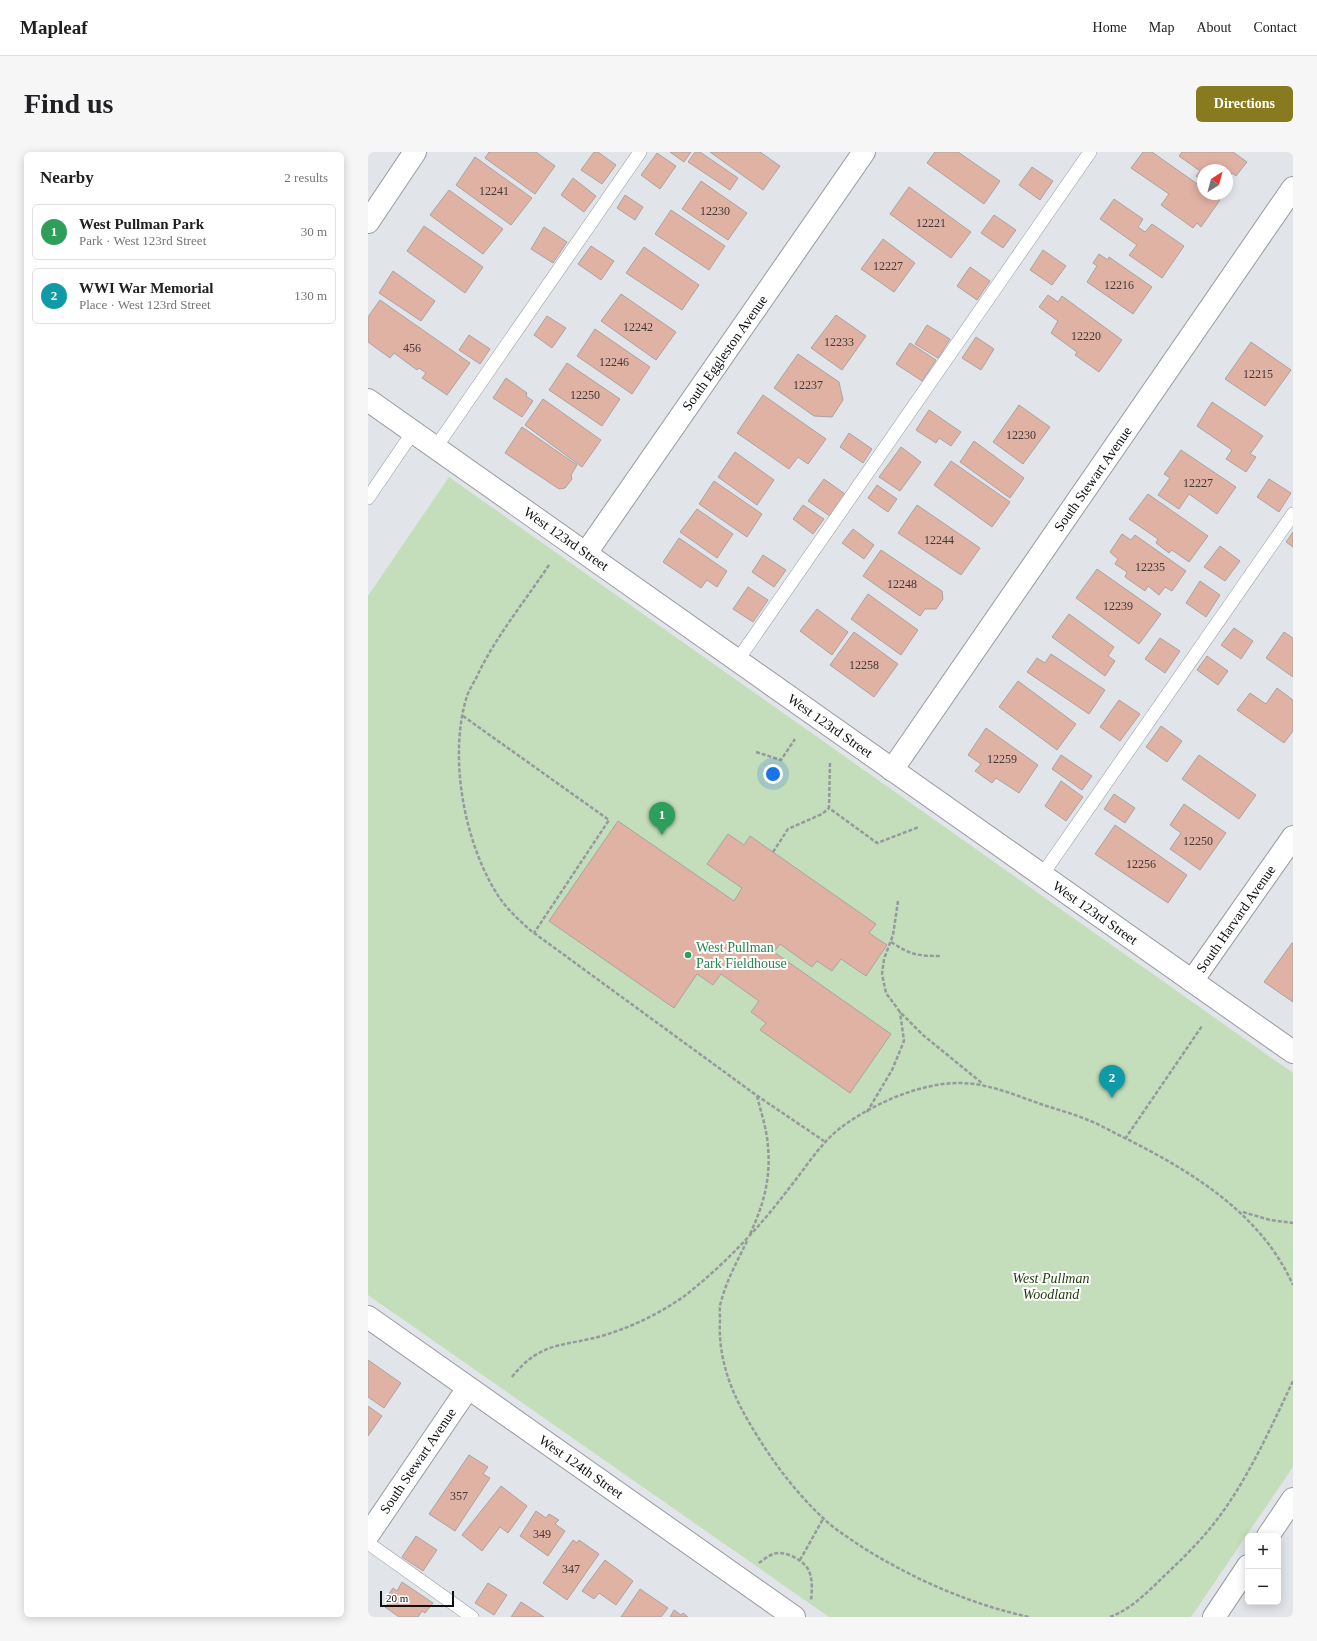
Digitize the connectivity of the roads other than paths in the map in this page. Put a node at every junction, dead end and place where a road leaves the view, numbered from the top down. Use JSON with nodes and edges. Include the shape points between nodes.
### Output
{"nodes":[{"id":1,"x":416,"y":152,"type":"edge"},
{"id":2,"x":640,"y":152,"type":"edge"},
{"id":3,"x":864,"y":152,"type":"edge"},
{"id":4,"x":1090,"y":152,"type":"edge"},
{"id":5,"x":1293,"y":188,"type":"edge"},
{"id":6,"x":368,"y":222,"type":"edge"},
{"id":7,"x":368,"y":400,"type":"edge"},
{"id":8,"x":413,"y":432,"type":"junction"},
{"id":9,"x":436,"y":447,"type":"junction"},
{"id":10,"x":368,"y":498,"type":"edge"},
{"id":11,"x":1293,"y":514,"type":"edge"},
{"id":12,"x":586,"y":553,"type":"junction"},
{"id":13,"x":737,"y":660,"type":"junction"},
{"id":14,"x":892,"y":770,"type":"junction"},
{"id":15,"x":1293,"y":837,"type":"edge"},
{"id":16,"x":1042,"y":875,"type":"junction"},
{"id":17,"x":1192,"y":981,"type":"junction"},
{"id":18,"x":1293,"y":1052,"type":"edge"},
{"id":19,"x":368,"y":1317,"type":"edge"},
{"id":20,"x":468,"y":1388,"type":"junction"},
{"id":21,"x":1293,"y":1499,"type":"edge"},
{"id":22,"x":1270,"y":1533,"type":"edge"},
{"id":23,"x":368,"y":1535,"type":"edge"},
{"id":24,"x":368,"y":1543,"type":"edge"},
{"id":25,"x":1246,"y":1569,"type":"edge"},
{"id":26,"x":772,"y":1611,"type":"edge"},
{"id":27,"x":472,"y":1617,"type":"edge"},
{"id":28,"x":794,"y":1617,"type":"edge"},
{"id":29,"x":1214,"y":1617,"type":"edge"}],
"edges":[{"from":1,"to":6,"type":"street"},
{"from":2,"to":9,"type":"lane"},
{"from":3,"to":12,"type":"street","name":"South Eggleston Avenue"},
{"from":4,"to":13,"type":"lane"},
{"from":5,"to":14,"type":"street","name":"South Stewart Avenue"},
{"from":7,"to":8,"type":"street","name":"West 123rd Street"},
{"from":8,"to":9,"type":"street","name":"West 123rd Street"},
{"from":8,"to":10,"type":"lane"},
{"from":9,"to":12,"type":"street","name":"West 123rd Street"},
{"from":11,"to":16,"type":"lane"},
{"from":12,"to":13,"type":"street","name":"West 123rd Street"},
{"from":13,"to":14,"type":"street","name":"West 123rd Street"},
{"from":14,"to":16,"type":"street","name":"West 123rd Street"},
{"from":15,"to":17,"type":"street","name":"South Harvard Avenue"},
{"from":16,"to":17,"type":"street","name":"West 123rd Street"},
{"from":17,"to":18,"type":"street","name":"West 123rd Street"},
{"from":19,"to":20,"type":"street","name":"West 124th Street"},
{"from":20,"to":23,"type":"street","name":"South Stewart Avenue"},
{"from":20,"to":26,"type":"street","name":"West 124th Street"},
{"from":21,"to":22,"type":"street"},
{"from":24,"to":27,"type":"lane"},
{"from":25,"to":29,"type":"street"},
{"from":26,"to":28,"type":"street","name":"West 124th Street"}]}
